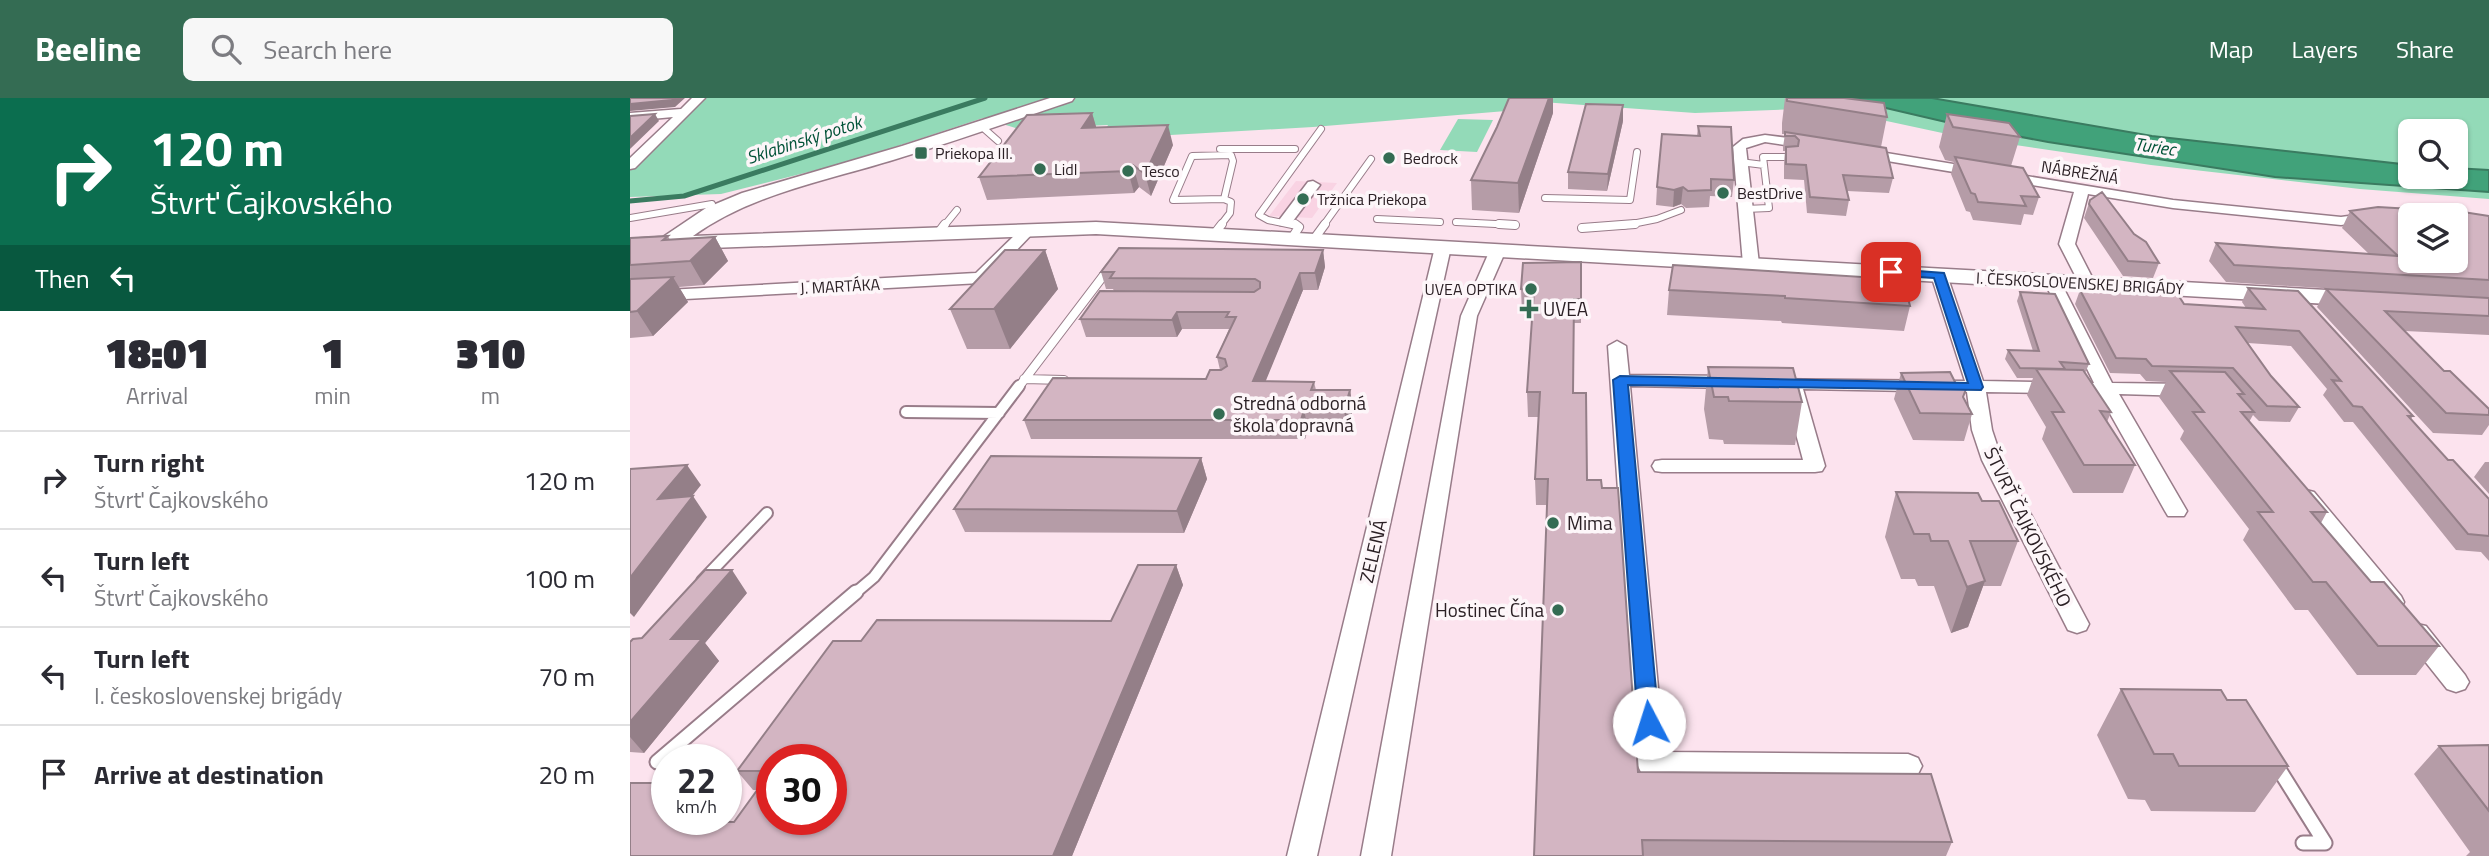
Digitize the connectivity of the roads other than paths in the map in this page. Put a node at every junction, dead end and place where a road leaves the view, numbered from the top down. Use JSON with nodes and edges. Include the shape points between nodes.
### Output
{"nodes":[{"id":1,"x":699,"y":98,"type":"edge"},
{"id":2,"x":1066,"y":98,"type":"edge"},
{"id":3,"x":684,"y":113,"type":"junction"},
{"id":4,"x":630,"y":117,"type":"edge"},
{"id":5,"x":981,"y":126,"type":"junction"},
{"id":6,"x":1321,"y":129,"type":"dead end"},
{"id":7,"x":998,"y":141,"type":"dead end"},
{"id":8,"x":1822,"y":147,"type":"edge"},
{"id":9,"x":1195,"y":149,"type":"dead end"},
{"id":10,"x":1295,"y":149,"type":"dead end"},
{"id":11,"x":1848,"y":151,"type":"edge"},
{"id":12,"x":1232,"y":152,"type":"junction"},
{"id":13,"x":1637,"y":152,"type":"dead end"},
{"id":14,"x":1792,"y":158,"type":"edge"},
{"id":15,"x":1371,"y":159,"type":"dead end"},
{"id":16,"x":1740,"y":162,"type":"junction"},
{"id":17,"x":630,"y":164,"type":"edge"},
{"id":18,"x":1764,"y":165,"type":"junction"},
{"id":19,"x":1313,"y":185,"type":"dead end"},
{"id":20,"x":2082,"y":190,"type":"junction"},
{"id":21,"x":1224,"y":198,"type":"junction"},
{"id":22,"x":1545,"y":198,"type":"dead end"},
{"id":23,"x":712,"y":204,"type":"dead end"},
{"id":24,"x":1745,"y":209,"type":"junction"},
{"id":25,"x":957,"y":210,"type":"dead end"},
{"id":26,"x":1681,"y":210,"type":"dead end"},
{"id":27,"x":630,"y":218,"type":"edge"},
{"id":28,"x":2398,"y":218,"type":"edge"},
{"id":29,"x":1377,"y":219,"type":"dead end"},
{"id":30,"x":1440,"y":222,"type":"dead end"},
{"id":31,"x":1456,"y":222,"type":"dead end"},
{"id":32,"x":1515,"y":225,"type":"dead end"},
{"id":33,"x":1582,"y":228,"type":"dead end"},
{"id":34,"x":1029,"y":229,"type":"junction"},
{"id":35,"x":1289,"y":230,"type":"junction"},
{"id":36,"x":939,"y":232,"type":"junction"},
{"id":37,"x":1215,"y":233,"type":"junction"},
{"id":38,"x":1314,"y":239,"type":"junction"},
{"id":39,"x":668,"y":244,"type":"junction"},
{"id":40,"x":630,"y":245,"type":"edge"},
{"id":41,"x":1443,"y":247,"type":"junction"},
{"id":42,"x":1498,"y":250,"type":"junction"},
{"id":43,"x":1751,"y":264,"type":"junction"},
{"id":44,"x":1112,"y":265,"type":"edge"},
{"id":45,"x":1939,"y":275,"type":"junction"},
{"id":46,"x":2052,"y":281,"type":"junction"},
{"id":47,"x":2087,"y":283,"type":"junction"},
{"id":48,"x":2294,"y":295,"type":"junction"},
{"id":49,"x":630,"y":297,"type":"edge"},
{"id":50,"x":2392,"y":301,"type":"edge"},
{"id":51,"x":1083,"y":302,"type":"junction"},
{"id":52,"x":1097,"y":302,"type":"edge"},
{"id":53,"x":2314,"y":317,"type":"edge"},
{"id":54,"x":1617,"y":346,"type":"dead end"},
{"id":55,"x":1024,"y":379,"type":"junction"},
{"id":56,"x":1078,"y":380,"type":"edge"},
{"id":57,"x":1620,"y":380,"type":"junction"},
{"id":58,"x":1792,"y":383,"type":"junction"},
{"id":59,"x":1976,"y":387,"type":"junction"},
{"id":60,"x":2106,"y":390,"type":"junction"},
{"id":61,"x":2207,"y":390,"type":"edge"},
{"id":62,"x":906,"y":412,"type":"dead end"},
{"id":63,"x":999,"y":413,"type":"junction"},
{"id":64,"x":1662,"y":466,"type":"dead end"},
{"id":65,"x":2290,"y":476,"type":"edge"},
{"id":66,"x":2176,"y":511,"type":"dead end"},
{"id":67,"x":767,"y":513,"type":"dead end"},
{"id":68,"x":691,"y":592,"type":"edge"},
{"id":69,"x":2077,"y":624,"type":"dead end"},
{"id":70,"x":2456,"y":682,"type":"dead end"},
{"id":71,"x":678,"y":744,"type":"edge"},
{"id":72,"x":2269,"y":754,"type":"edge"},
{"id":73,"x":1908,"y":766,"type":"dead end"},
{"id":74,"x":2303,"y":843,"type":"dead end"},
{"id":75,"x":1302,"y":856,"type":"edge"},
{"id":76,"x":1376,"y":856,"type":"edge"}],
"edges":[{"from":1,"to":3,"type":"street"},
{"from":2,"to":5,"type":"street"},
{"from":3,"to":4,"type":"street"},
{"from":3,"to":17,"type":"street"},
{"from":5,"to":7,"type":"lane"},
{"from":5,"to":39,"type":"street","via":[[749,197],[713,212]]},
{"from":6,"to":35,"type":"lane","via":[[1259,215]]},
{"from":8,"to":16,"type":"street","via":[[1769,138],[1748,140],[1739,147]]},
{"from":9,"to":12,"type":"lane"},
{"from":10,"to":12,"type":"lane"},
{"from":11,"to":20,"type":"street","name":"NÁBREŽNÁ"},
{"from":12,"to":21,"type":"lane"},
{"from":12,"to":21,"type":"lane","via":[[1192,156],[1173,200]]},
{"from":13,"to":22,"type":"lane","via":[[1630,200]]},
{"from":14,"to":18,"type":"lane","via":[[1763,157]]},
{"from":15,"to":38,"type":"lane"},
{"from":16,"to":18,"type":"lane"},
{"from":16,"to":24,"type":"street"},
{"from":18,"to":24,"type":"lane","via":[[1769,208]]},
{"from":19,"to":35,"type":"street"},
{"from":20,"to":28,"type":"street","name":"NÁBREŽNÁ","via":[[2341,221]]},
{"from":20,"to":47,"type":"street","via":[[2067,244]]},
{"from":21,"to":37,"type":"lane","via":[[1231,202],[1230,213]]},
{"from":23,"to":27,"type":"lane"},
{"from":24,"to":43,"type":"street"},
{"from":25,"to":36,"type":"lane"},
{"from":26,"to":33,"type":"lane","via":[[1637,226]]},
{"from":29,"to":30,"type":"lane"},
{"from":31,"to":32,"type":"lane"},
{"from":34,"to":36,"type":"street","name":"I. ČESKOSLOVENSKEJ BRIGÁDY"},
{"from":34,"to":37,"type":"street","name":"I. ČESKOSLOVENSKEJ BRIGÁDY"},
{"from":34,"to":49,"type":"street","name":"J. MARTÁKA","via":[[981,278]]},
{"from":35,"to":37,"type":"street","name":"I. ČESKOSLOVENSKEJ BRIGÁDY"},
{"from":35,"to":38,"type":"street","name":"I. ČESKOSLOVENSKEJ BRIGÁDY"},
{"from":36,"to":39,"type":"street","name":"I. ČESKOSLOVENSKEJ BRIGÁDY"},
{"from":38,"to":41,"type":"street","name":"I. ČESKOSLOVENSKEJ BRIGÁDY"},
{"from":39,"to":40,"type":"street","name":"I. ČESKOSLOVENSKEJ BRIGÁDY"},
{"from":41,"to":42,"type":"street","name":"I. ČESKOSLOVENSKEJ BRIGÁDY"},
{"from":41,"to":75,"type":"street","name":"ZELENÁ"},
{"from":42,"to":43,"type":"street","name":"I. ČESKOSLOVENSKEJ BRIGÁDY"},
{"from":42,"to":76,"type":"street","via":[[1469,316]]},
{"from":43,"to":45,"type":"street","name":"I. ČESKOSLOVENSKEJ BRIGÁDY"},
{"from":44,"to":51,"type":"lane"},
{"from":45,"to":46,"type":"street","name":"I. ČESKOSLOVENSKEJ BRIGÁDY"},
{"from":45,"to":59,"type":"street","name":"ŠTVRŤ ČAJKOVSKÉHO"},
{"from":46,"to":47,"type":"street","name":"I. ČESKOSLOVENSKEJ BRIGÁDY"},
{"from":46,"to":60,"type":"street"},
{"from":47,"to":48,"type":"street","name":"I. ČESKOSLOVENSKEJ BRIGÁDY"},
{"from":48,"to":50,"type":"street","name":"I. ČESKOSLOVENSKEJ BRIGÁDY"},
{"from":48,"to":53,"type":"street"},
{"from":51,"to":52,"type":"lane"},
{"from":51,"to":55,"type":"lane"},
{"from":54,"to":57,"type":"street"},
{"from":55,"to":56,"type":"lane"},
{"from":55,"to":63,"type":"lane"},
{"from":57,"to":58,"type":"street"},
{"from":57,"to":73,"type":"street","via":[[1651,764]]},
{"from":58,"to":59,"type":"street"},
{"from":58,"to":64,"type":"street","via":[[1815,466]]},
{"from":59,"to":60,"type":"street"},
{"from":59,"to":69,"type":"street","name":"ŠTVRŤ ČAJKOVSKÉHO","via":[[1992,460]]},
{"from":60,"to":61,"type":"street"},
{"from":60,"to":66,"type":"street"},
{"from":62,"to":63,"type":"lane"},
{"from":63,"to":71,"type":"lane","via":[[874,577]]},
{"from":65,"to":70,"type":"street"},
{"from":67,"to":68,"type":"lane"},
{"from":72,"to":74,"type":"lane","via":[[2325,843]]}]}
